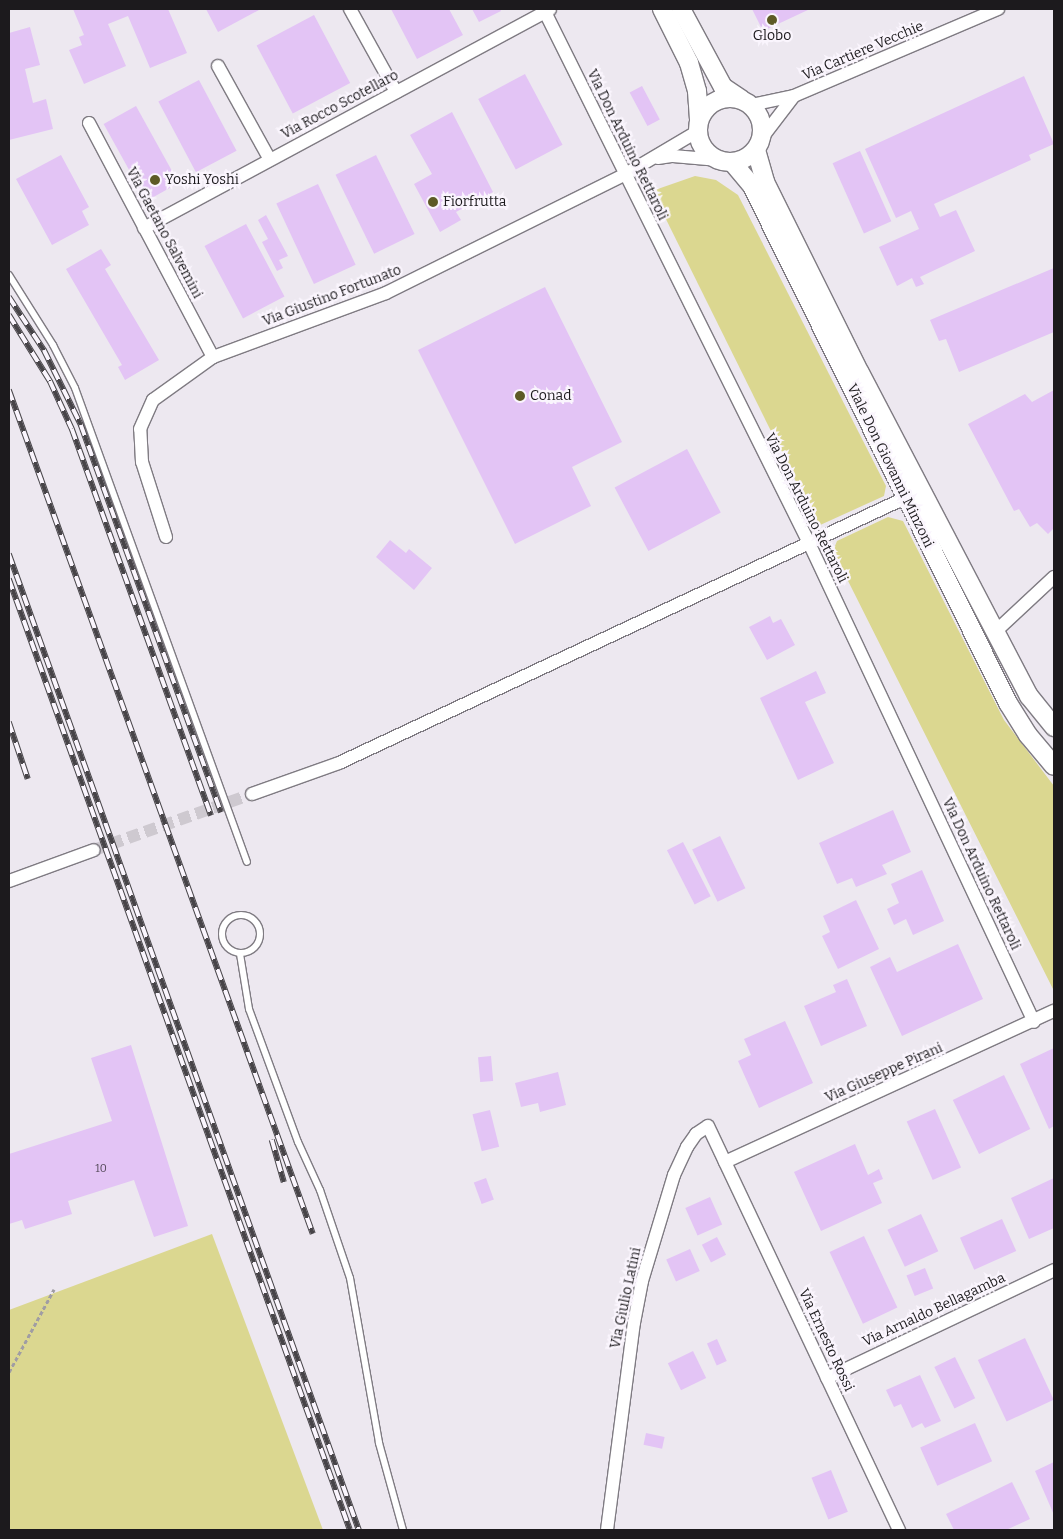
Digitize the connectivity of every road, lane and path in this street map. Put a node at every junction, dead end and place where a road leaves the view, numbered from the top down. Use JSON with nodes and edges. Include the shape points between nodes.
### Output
{"nodes":[{"id":1,"x":350,"y":9,"type":"edge"},
{"id":2,"x":523,"y":9,"type":"edge"},
{"id":3,"x":662,"y":9,"type":"edge"},
{"id":4,"x":680,"y":9,"type":"edge"},
{"id":5,"x":998,"y":9,"type":"edge"},
{"id":6,"x":547,"y":10,"type":"edge"},
{"id":7,"x":528,"y":21,"type":"junction"},
{"id":8,"x":218,"y":66,"type":"dead end"},
{"id":9,"x":396,"y":92,"type":"junction"},
{"id":10,"x":794,"y":96,"type":"junction"},
{"id":11,"x":746,"y":102,"type":"junction"},
{"id":12,"x":88,"y":123,"type":"dead end"},
{"id":13,"x":698,"y":125,"type":"junction"},
{"id":14,"x":759,"y":144,"type":"junction"},
{"id":15,"x":654,"y":159,"type":"junction"},
{"id":16,"x":270,"y":160,"type":"junction"},
{"id":17,"x":726,"y":161,"type":"junction"},
{"id":18,"x":624,"y":174,"type":"junction"},
{"id":19,"x":144,"y":228,"type":"junction"},
{"id":20,"x":9,"y":275,"type":"edge"},
{"id":21,"x":213,"y":358,"type":"junction"},
{"id":22,"x":905,"y":498,"type":"junction"},
{"id":23,"x":166,"y":537,"type":"dead end"},
{"id":24,"x":809,"y":544,"type":"junction"},
{"id":25,"x":1054,"y":577,"type":"edge"},
{"id":26,"x":995,"y":632,"type":"junction"},
{"id":27,"x":1054,"y":727,"type":"edge"},
{"id":28,"x":1054,"y":766,"type":"edge"},
{"id":29,"x":252,"y":794,"type":"tunnel mouth"},
{"id":30,"x":94,"y":850,"type":"tunnel mouth"},
{"id":31,"x":247,"y":862,"type":"dead end"},
{"id":32,"x":9,"y":881,"type":"edge"},
{"id":33,"x":240,"y":954,"type":"junction"},
{"id":34,"x":1054,"y":1010,"type":"edge"},
{"id":35,"x":1034,"y":1022,"type":"junction"},
{"id":36,"x":725,"y":1162,"type":"junction"},
{"id":37,"x":1054,"y":1270,"type":"edge"},
{"id":38,"x":54,"y":1289,"type":"dead end"},
{"id":39,"x":9,"y":1372,"type":"edge"},
{"id":40,"x":827,"y":1378,"type":"junction"},
{"id":41,"x":403,"y":1530,"type":"edge"},
{"id":42,"x":607,"y":1530,"type":"edge"},
{"id":43,"x":899,"y":1530,"type":"edge"}],
"edges":[{"from":1,"to":9,"type":"street"},
{"from":2,"to":7,"type":"street"},
{"from":3,"to":13,"type":"main road","name":"Viale Don Giovanni Minzoni","via":[[689,63],[697,91]]},
{"from":4,"to":11,"type":"main road","name":"Viale Don Giovanni Minzoni","via":[[723,86]]},
{"from":5,"to":10,"type":"street","name":"Via Cartiere Vecchie"},
{"from":6,"to":7,"type":"street","name":"Via Rocco Scotellaro"},
{"from":6,"to":18,"type":"street","name":"Via Don Arduino Rettaroli"},
{"from":7,"to":9,"type":"street","name":"Via Rocco Scotellaro"},
{"from":8,"to":16,"type":"street"},
{"from":9,"to":16,"type":"street","name":"Via Rocco Scotellaro"},
{"from":10,"to":11,"type":"street","name":"Via Cartiere Vecchie"},
{"from":10,"to":14,"type":"street","name":"Via Cartiere Vecchie"},
{"from":11,"to":13,"type":"main road","via":[[731,97],[712,103]]},
{"from":11,"to":14,"type":"main road","name":"Viale Don Giovanni Minzoni","via":[[762,120]]},
{"from":12,"to":19,"type":"street","name":"Via Gaetano Salvemini"},
{"from":13,"to":15,"type":"street","name":"Via Giustino Fortunato"},
{"from":13,"to":17,"type":"main road","name":"Viale Don Giovanni Minzoni","via":[[704,149]]},
{"from":14,"to":17,"type":"main road","via":[[749,156]]},
{"from":14,"to":26,"type":"main road","name":"Viale Don Giovanni Minzoni","via":[[770,191]]},
{"from":15,"to":17,"type":"street","name":"Via Giustino Fortunato","via":[[673,156]]},
{"from":15,"to":18,"type":"street","name":"Via Giustino Fortunato"},
{"from":16,"to":19,"type":"street","name":"Via Rocco Scotellaro"},
{"from":17,"to":22,"type":"main road","name":"Viale Don Giovanni Minzoni","via":[[752,186]]},
{"from":18,"to":21,"type":"street","name":"Via Giustino Fortunato","via":[[386,293]]},
{"from":18,"to":24,"type":"street","name":"Via Don Arduino Rettaroli"},
{"from":19,"to":21,"type":"street","name":"Via Gaetano Salvemini"},
{"from":20,"to":31,"type":"lane","via":[[53,345],[75,388]]},
{"from":21,"to":23,"type":"street","name":"Via Giustino Fortunato","via":[[153,400],[140,429],[142,462]]},
{"from":22,"to":24,"type":"street"},
{"from":22,"to":28,"type":"main road","name":"Viale Don Giovanni Minzoni","via":[[1008,703],[1028,735]]},
{"from":24,"to":29,"type":"street","via":[[339,763]]},
{"from":24,"to":35,"type":"street","name":"Via Don Arduino Rettaroli"},
{"from":25,"to":26,"type":"street"},
{"from":26,"to":27,"type":"main road","name":"Viale Don Giovanni Minzoni","via":[[1029,696]]},
{"from":30,"to":32,"type":"street"},
{"from":33,"to":33,"type":"lane","via":[[253,949],[260,931],[253,919],[241,914],[228,919],[221,937],[228,949]]},
{"from":33,"to":41,"type":"lane","via":[[249,1008],[298,1142],[320,1190],[350,1278],[379,1443]]},
{"from":34,"to":35,"type":"street","name":"Via Giuseppe Pirani"},
{"from":35,"to":36,"type":"street","name":"Via Giuseppe Pirani"},
{"from":36,"to":40,"type":"street","name":"Via Ernesto Rossi"},
{"from":36,"to":42,"type":"street","name":"Via Giulio Latini","via":[[708,1126],[696,1134],[687,1147],[662,1212],[634,1323]]},
{"from":37,"to":40,"type":"street","name":"Via Arnaldo Bellagamba"},
{"from":38,"to":39,"type":"path"},
{"from":40,"to":43,"type":"street","name":"Via Ernesto Rossi"}]}
